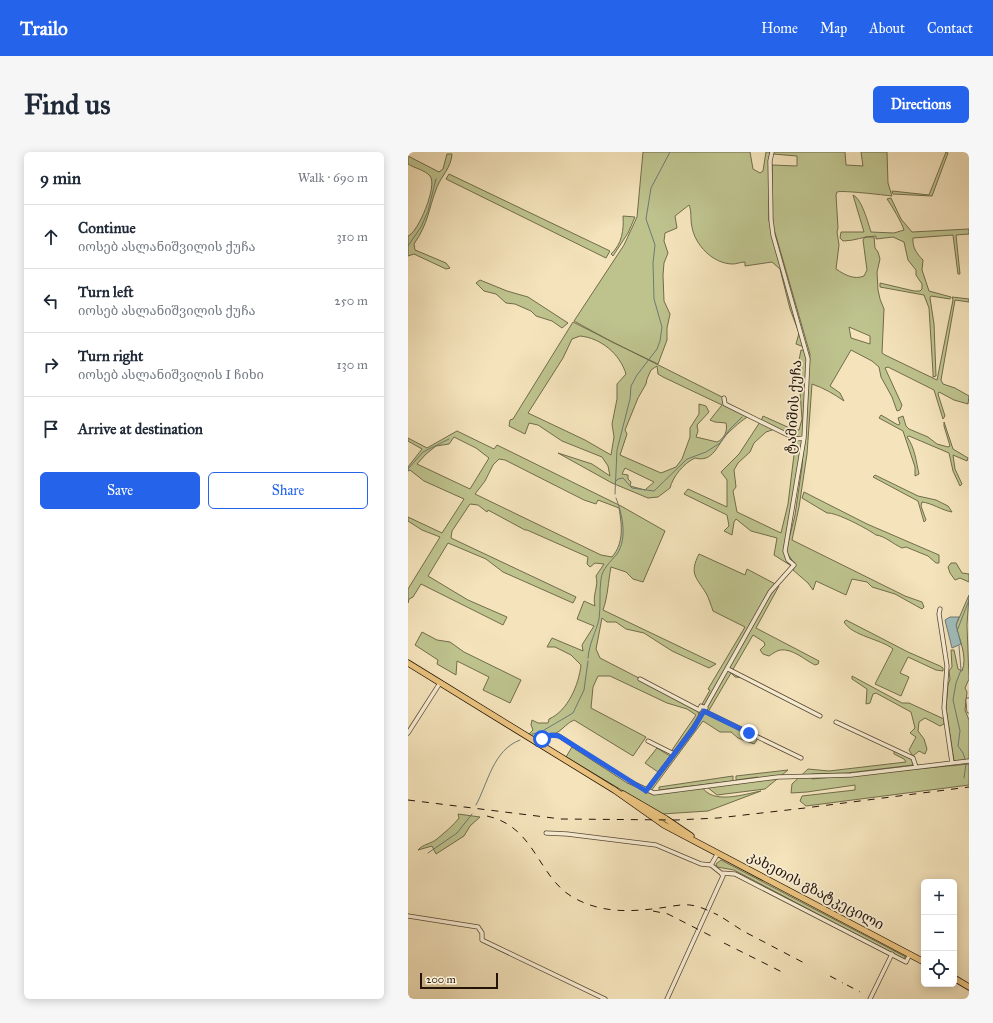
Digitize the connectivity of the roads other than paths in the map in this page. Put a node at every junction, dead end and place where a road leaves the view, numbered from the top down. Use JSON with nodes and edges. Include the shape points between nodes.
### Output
{"nodes":[{"id":1,"x":772,"y":152,"type":"edge"},
{"id":2,"x":724,"y":398,"type":"dead end"},
{"id":3,"x":804,"y":438,"type":"junction"},
{"id":4,"x":940,"y":608,"type":"dead end"},
{"id":5,"x":408,"y":663,"type":"edge"},
{"id":6,"x":728,"y":669,"type":"junction"},
{"id":7,"x":640,"y":679,"type":"dead end"},
{"id":8,"x":440,"y":683,"type":"junction"},
{"id":9,"x":968,"y":700,"type":"edge"},
{"id":10,"x":705,"y":709,"type":"junction"},
{"id":11,"x":699,"y":710,"type":"junction"},
{"id":12,"x":969,"y":711,"type":"edge"},
{"id":13,"x":702,"y":715,"type":"junction"},
{"id":14,"x":820,"y":716,"type":"dead end"},
{"id":15,"x":836,"y":722,"type":"dead end"},
{"id":16,"x":408,"y":733,"type":"edge"},
{"id":17,"x":648,"y":741,"type":"dead end"},
{"id":18,"x":537,"y":744,"type":"junction"},
{"id":19,"x":674,"y":754,"type":"junction"},
{"id":20,"x":801,"y":758,"type":"dead end"},
{"id":21,"x":969,"y":761,"type":"edge"},
{"id":22,"x":952,"y":763,"type":"junction"},
{"id":23,"x":916,"y":767,"type":"junction"},
{"id":24,"x":646,"y":791,"type":"junction"},
{"id":25,"x":546,"y":833,"type":"dead end"},
{"id":26,"x":718,"y":853,"type":"junction"},
{"id":27,"x":711,"y":865,"type":"junction"},
{"id":28,"x":721,"y":873,"type":"junction"},
{"id":29,"x":408,"y":916,"type":"edge"},
{"id":30,"x":892,"y":954,"type":"junction"},
{"id":31,"x":912,"y":954,"type":"junction"},
{"id":32,"x":921,"y":959,"type":"edge"},
{"id":33,"x":957,"y":977,"type":"edge"},
{"id":34,"x":957,"y":980,"type":"edge"},
{"id":35,"x":969,"y":983,"type":"edge"},
{"id":36,"x":969,"y":987,"type":"edge"},
{"id":37,"x":605,"y":999,"type":"edge"},
{"id":38,"x":667,"y":999,"type":"edge"},
{"id":39,"x":870,"y":999,"type":"edge"}],
"edges":[{"from":1,"to":3,"type":"street","name":"ტამიშის ქუჩა","via":[[770,220],[808,354]]},
{"from":2,"to":3,"type":"street","via":[[725,404],[796,439]]},
{"from":3,"to":6,"type":"street","name":"ტამიშის ქუჩა","via":[[785,551],[788,560],[794,565],[770,592]]},
{"from":4,"to":22,"type":"street","via":[[947,666],[944,708]]},
{"from":5,"to":8,"type":"highway","name":"კახეთის გზატკეცილი"},
{"from":6,"to":10,"type":"street"},
{"from":6,"to":14,"type":"street"},
{"from":7,"to":11,"type":"street"},
{"from":8,"to":16,"type":"street"},
{"from":8,"to":18,"type":"highway","name":"კახეთის გზატკეცილი"},
{"from":9,"to":12,"type":"street"},
{"from":10,"to":11,"type":"street","via":[[701,706]]},
{"from":10,"to":13,"type":"street"},
{"from":10,"to":20,"type":"street"},
{"from":11,"to":13,"type":"street"},
{"from":13,"to":19,"type":"street"},
{"from":15,"to":23,"type":"street","via":[[913,758]]},
{"from":17,"to":19,"type":"street"},
{"from":18,"to":24,"type":"street","via":[[551,735],[559,736]]},
{"from":18,"to":26,"type":"highway","name":"კახეთის გზატკეცილი","via":[[666,819]]},
{"from":19,"to":24,"type":"street"},
{"from":21,"to":22,"type":"street"},
{"from":22,"to":23,"type":"street"},
{"from":23,"to":24,"type":"street","via":[[851,774],[778,777],[654,793]]},
{"from":25,"to":27,"type":"street","via":[[575,834],[656,845],[701,864]]},
{"from":26,"to":27,"type":"street"},
{"from":26,"to":31,"type":"highway","name":"კახეთის გზატკეცილი"},
{"from":27,"to":28,"type":"street"},
{"from":28,"to":30,"type":"street","via":[[735,874]]},
{"from":28,"to":38,"type":"street","via":[[722,876]]},
{"from":29,"to":37,"type":"street","via":[[478,927],[482,933],[482,940]]},
{"from":30,"to":31,"type":"street","via":[[906,962]]},
{"from":30,"to":39,"type":"street"},
{"from":31,"to":32,"type":"highway","name":"კახეთის გზატკეცილი"},
{"from":33,"to":35,"type":"highway"},
{"from":34,"to":36,"type":"highway"}]}
